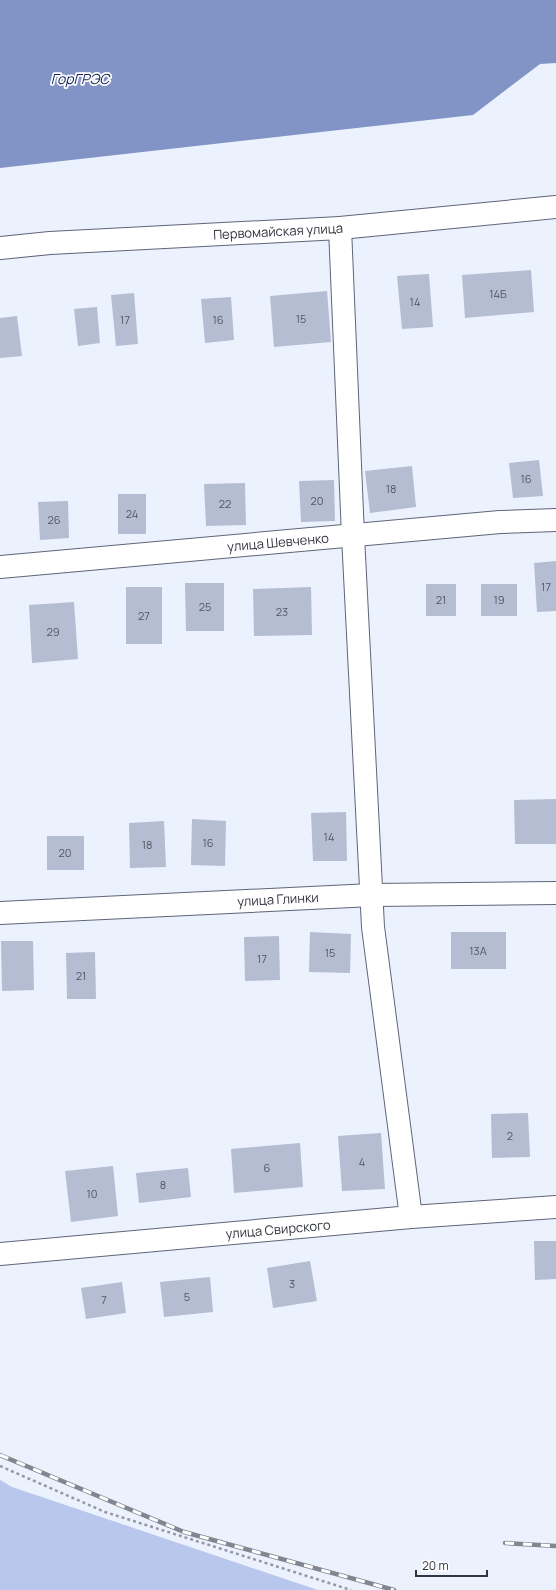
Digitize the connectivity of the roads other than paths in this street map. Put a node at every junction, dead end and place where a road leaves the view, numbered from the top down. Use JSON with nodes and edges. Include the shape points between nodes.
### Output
{"nodes":[{"id":1,"x":556,"y":207,"type":"edge"},
{"id":2,"x":340,"y":228,"type":"junction"},
{"id":3,"x":0,"y":248,"type":"edge"},
{"id":4,"x":556,"y":520,"type":"edge"},
{"id":5,"x":353,"y":536,"type":"junction"},
{"id":6,"x":0,"y":567,"type":"edge"},
{"id":7,"x":556,"y":893,"type":"edge"},
{"id":8,"x":372,"y":895,"type":"junction"},
{"id":9,"x":0,"y":913,"type":"edge"},
{"id":10,"x":556,"y":1207,"type":"edge"},
{"id":11,"x":411,"y":1218,"type":"junction"},
{"id":12,"x":0,"y":1254,"type":"edge"}],
"edges":[{"from":1,"to":2,"type":"street","name":"Первомайская улица"},
{"from":2,"to":3,"type":"street","name":"Первомайская улица","via":[[50,243]]},
{"from":2,"to":5,"type":"street"},
{"from":4,"to":5,"type":"street","name":"улица Шевченко","via":[[500,522]]},
{"from":5,"to":6,"type":"street","name":"улица Шевченко"},
{"from":5,"to":8,"type":"street"},
{"from":7,"to":8,"type":"street","name":"улица Глинки"},
{"from":8,"to":9,"type":"street","name":"улица Глинки"},
{"from":8,"to":11,"type":"street","via":[[373,927]]},
{"from":10,"to":11,"type":"street","name":"улица Свирского"},
{"from":11,"to":12,"type":"street","name":"улица Свирского"}]}
